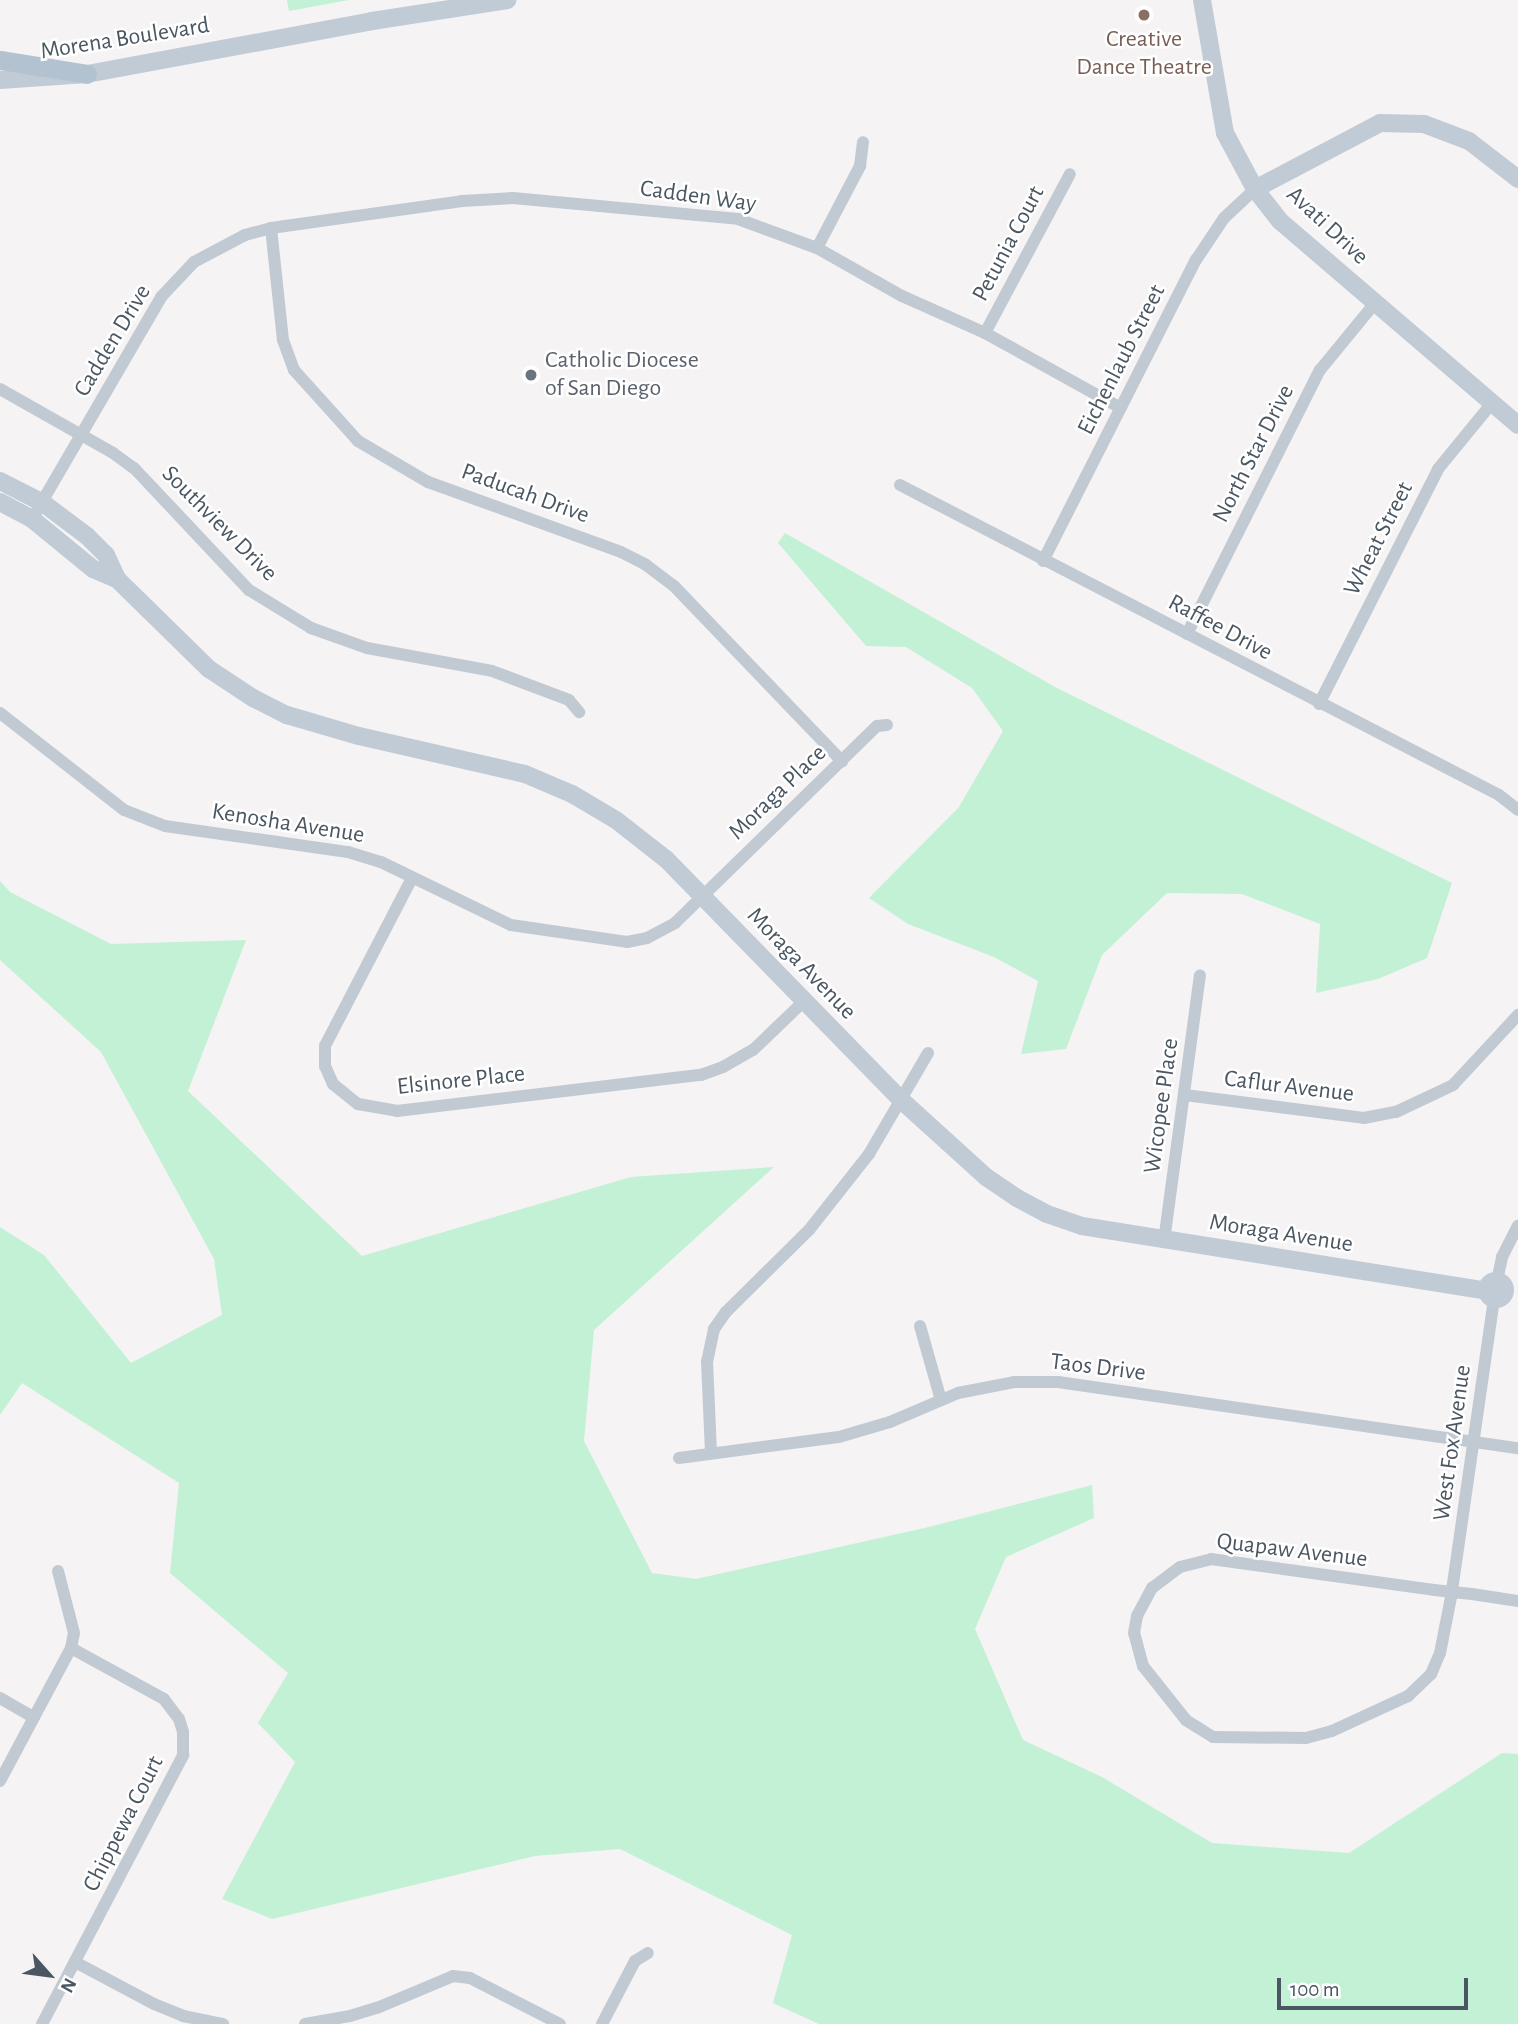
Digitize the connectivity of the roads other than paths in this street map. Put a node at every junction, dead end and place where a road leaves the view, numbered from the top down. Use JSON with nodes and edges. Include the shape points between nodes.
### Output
{"nodes":[{"id":1,"x":507,"y":0,"type":"edge"},
{"id":2,"x":1202,"y":0,"type":"edge"},
{"id":3,"x":0,"y":60,"type":"edge"},
{"id":4,"x":86,"y":74,"type":"junction"},
{"id":5,"x":0,"y":80,"type":"edge"},
{"id":6,"x":863,"y":142,"type":"dead end"},
{"id":7,"x":1070,"y":174,"type":"dead end"},
{"id":8,"x":1518,"y":179,"type":"edge"},
{"id":9,"x":1255,"y":189,"type":"junction"},
{"id":10,"x":271,"y":228,"type":"junction"},
{"id":11,"x":817,"y":248,"type":"junction"},
{"id":12,"x":1375,"y":303,"type":"junction"},
{"id":13,"x":985,"y":333,"type":"junction"},
{"id":14,"x":0,"y":389,"type":"edge"},
{"id":15,"x":1492,"y":403,"type":"junction"},
{"id":16,"x":1121,"y":408,"type":"junction"},
{"id":17,"x":1518,"y":425,"type":"edge"},
{"id":18,"x":82,"y":436,"type":"junction"},
{"id":19,"x":0,"y":481,"type":"edge"},
{"id":20,"x":900,"y":485,"type":"dead end"},
{"id":21,"x":0,"y":502,"type":"edge"},
{"id":22,"x":43,"y":503,"type":"junction"},
{"id":23,"x":33,"y":519,"type":"junction"},
{"id":24,"x":1044,"y":561,"type":"junction"},
{"id":25,"x":117,"y":579,"type":"junction"},
{"id":26,"x":1186,"y":634,"type":"junction"},
{"id":27,"x":1319,"y":704,"type":"junction"},
{"id":28,"x":579,"y":712,"type":"dead end"},
{"id":29,"x":0,"y":713,"type":"edge"},
{"id":30,"x":887,"y":726,"type":"dead end"},
{"id":31,"x":842,"y":761,"type":"junction"},
{"id":32,"x":1518,"y":810,"type":"edge"},
{"id":33,"x":412,"y":878,"type":"junction"},
{"id":34,"x":702,"y":897,"type":"junction"},
{"id":35,"x":1200,"y":975,"type":"dead end"},
{"id":36,"x":803,"y":1002,"type":"junction"},
{"id":37,"x":1518,"y":1016,"type":"edge"},
{"id":38,"x":928,"y":1053,"type":"dead end"},
{"id":39,"x":1185,"y":1095,"type":"junction"},
{"id":40,"x":900,"y":1099,"type":"junction"},
{"id":41,"x":1518,"y":1226,"type":"edge"},
{"id":42,"x":1164,"y":1241,"type":"junction"},
{"id":43,"x":1500,"y":1291,"type":"edge"},
{"id":44,"x":920,"y":1326,"type":"dead end"},
{"id":45,"x":941,"y":1400,"type":"junction"},
{"id":46,"x":1474,"y":1442,"type":"junction"},
{"id":47,"x":1518,"y":1448,"type":"edge"},
{"id":48,"x":711,"y":1453,"type":"junction"},
{"id":49,"x":679,"y":1458,"type":"dead end"},
{"id":50,"x":58,"y":1572,"type":"dead end"},
{"id":51,"x":1452,"y":1592,"type":"junction"},
{"id":52,"x":1518,"y":1601,"type":"edge"},
{"id":53,"x":71,"y":1648,"type":"junction"},
{"id":54,"x":1143,"y":1666,"type":"joint"},
{"id":55,"x":0,"y":1698,"type":"edge"},
{"id":56,"x":34,"y":1718,"type":"junction"},
{"id":57,"x":0,"y":1781,"type":"edge"},
{"id":58,"x":648,"y":1953,"type":"dead end"},
{"id":59,"x":75,"y":1962,"type":"junction"},
{"id":60,"x":42,"y":2024,"type":"edge"},
{"id":61,"x":223,"y":2024,"type":"edge"},
{"id":62,"x":305,"y":2024,"type":"edge"},
{"id":63,"x":560,"y":2024,"type":"edge"},
{"id":64,"x":602,"y":2024,"type":"edge"}],
"edges":[{"from":1,"to":4,"type":"main road","name":"Morena Boulevard","via":[[372,20]]},
{"from":2,"to":9,"type":"main road","name":"Avati Drive","via":[[1225,133]]},
{"from":3,"to":4,"type":"main road"},
{"from":4,"to":5,"type":"main road","name":"Morena Boulevard"},
{"from":6,"to":11,"type":"street","via":[[860,166]]},
{"from":7,"to":13,"type":"street","name":"Petunia Court"},
{"from":8,"to":9,"type":"main road","via":[[1469,142],[1424,124],[1380,124]]},
{"from":9,"to":12,"type":"main road","name":"Avati Drive","via":[[1280,221]]},
{"from":9,"to":16,"type":"street","name":"Eichenlaub Street","via":[[1224,218],[1196,260]]},
{"from":10,"to":11,"type":"street","name":"Cadden Way","via":[[513,198],[727,218]]},
{"from":10,"to":18,"type":"street","name":"Cadden Drive","via":[[245,235],[194,262],[161,297]]},
{"from":10,"to":31,"type":"street","name":"Paducah Drive","via":[[283,340],[294,370],[358,441],[428,482],[646,565],[674,586]]},
{"from":11,"to":13,"type":"street","name":"Cadden Way","via":[[902,296]]},
{"from":12,"to":15,"type":"main road","name":"Avati Drive"},
{"from":12,"to":26,"type":"street","name":"North Star Drive","via":[[1320,370]]},
{"from":13,"to":16,"type":"street","name":"Cadden Way"},
{"from":14,"to":18,"type":"street","name":"Southview Drive"},
{"from":15,"to":17,"type":"main road","name":"Avati Drive"},
{"from":15,"to":27,"type":"street","name":"Wheat Street","via":[[1438,469]]},
{"from":16,"to":24,"type":"street","name":"Eichenlaub Street"},
{"from":18,"to":22,"type":"street","name":"Cadden Drive"},
{"from":18,"to":28,"type":"street","name":"Southview Drive","via":[[134,468],[249,590],[311,628],[367,648],[492,671],[569,700]]},
{"from":19,"to":22,"type":"main road","name":"Moraga Avenue"},
{"from":20,"to":24,"type":"street","name":"Raffee Drive"},
{"from":21,"to":23,"type":"main road","name":"Moraga Avenue"},
{"from":22,"to":23,"type":"street","name":"Cadden Drive"},
{"from":22,"to":25,"type":"main road","name":"Moraga Avenue","via":[[106,555]]},
{"from":23,"to":25,"type":"main road","name":"Moraga Avenue","via":[[93,569]]},
{"from":24,"to":26,"type":"street","name":"Raffee Drive"},
{"from":25,"to":34,"type":"main road","name":"Moraga Avenue","via":[[209,669],[253,698],[299,718],[525,774],[572,794],[666,859]]},
{"from":26,"to":27,"type":"street","name":"Raffee Drive"},
{"from":27,"to":32,"type":"street","name":"Raffee Drive","via":[[1499,795]]},
{"from":29,"to":33,"type":"street","name":"Kenosha Avenue","via":[[124,810],[165,826],[348,852],[382,862]]},
{"from":30,"to":31,"type":"street","name":"Moraga Place","via":[[877,726]]},
{"from":31,"to":34,"type":"street","name":"Moraga Place"},
{"from":33,"to":34,"type":"street","name":"Kenosha Avenue","via":[[511,925],[627,942],[647,938],[675,923]]},
{"from":33,"to":36,"type":"street","name":"Elsinore Place","via":[[325,1046],[325,1066],[333,1084],[358,1104],[397,1111],[701,1075],[753,1050]]},
{"from":34,"to":36,"type":"main road","name":"Moraga Avenue"},
{"from":35,"to":39,"type":"street","name":"Wicopee Place"},
{"from":36,"to":40,"type":"main road","name":"Moraga Avenue"},
{"from":37,"to":39,"type":"street","name":"Caflur Avenue","via":[[1453,1085],[1396,1112],[1364,1118]]},
{"from":38,"to":40,"type":"street"},
{"from":39,"to":42,"type":"street","name":"Wicopee Place"},
{"from":40,"to":42,"type":"main road","name":"Moraga Avenue","via":[[986,1177],[1017,1198],[1082,1226]]},
{"from":40,"to":48,"type":"street","via":[[869,1154],[809,1230],[714,1329],[707,1362]]},
{"from":41,"to":43,"type":"street","name":"West Fox Avenue","via":[[1502,1256]]},
{"from":42,"to":43,"type":"main road","name":"Moraga Avenue"},
{"from":43,"to":46,"type":"street","name":"West Fox Avenue"},
{"from":44,"to":45,"type":"street"},
{"from":45,"to":46,"type":"street","name":"Taos Drive","via":[[1014,1382],[1058,1382]]},
{"from":45,"to":48,"type":"street","name":"Taos Drive","via":[[839,1437]]},
{"from":46,"to":47,"type":"street","name":"Taos Drive"},
{"from":46,"to":51,"type":"street","name":"West Fox Avenue"},
{"from":48,"to":49,"type":"street","name":"Taos Drive"},
{"from":50,"to":53,"type":"street","via":[[74,1633]]},
{"from":51,"to":52,"type":"street","name":"Quapaw Avenue"},
{"from":51,"to":54,"type":"street","name":"Quapaw Avenue","via":[[1211,1559],[1180,1567],[1152,1588],[1137,1616],[1134,1633]]},
{"from":51,"to":54,"type":"street","name":"West Fox Avenue","via":[[1440,1653],[1431,1674],[1408,1696],[1307,1738],[1213,1737],[1186,1720]]},
{"from":53,"to":56,"type":"street"},
{"from":53,"to":59,"type":"street","name":"Chippewa Court","via":[[164,1699],[183,1732],[183,1755]]},
{"from":55,"to":56,"type":"street"},
{"from":56,"to":57,"type":"street"},
{"from":58,"to":64,"type":"street","via":[[635,1961]]},
{"from":59,"to":60,"type":"street","name":"Chippewa Court"},
{"from":59,"to":61,"type":"street","via":[[154,2004]]},
{"from":62,"to":63,"type":"street","via":[[377,2008],[453,1976],[470,1978]]}]}
